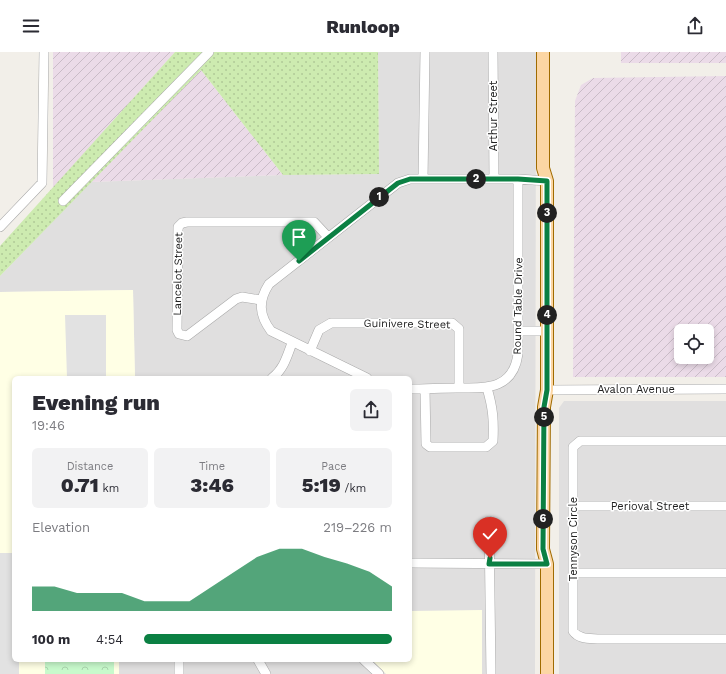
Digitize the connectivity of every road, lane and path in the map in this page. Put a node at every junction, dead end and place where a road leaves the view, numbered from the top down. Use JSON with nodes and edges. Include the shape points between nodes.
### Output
{"nodes":[{"id":1,"x":44,"y":52,"type":"edge"},
{"id":2,"x":209,"y":52,"type":"edge"},
{"id":3,"x":425,"y":52,"type":"edge"},
{"id":4,"x":493,"y":52,"type":"edge"},
{"id":5,"x":543,"y":52,"type":"edge"},
{"id":6,"x":550,"y":52,"type":"edge"},
{"id":7,"x":423,"y":179,"type":"junction"},
{"id":8,"x":494,"y":179,"type":"junction"},
{"id":9,"x":518,"y":179,"type":"junction"},
{"id":10,"x":547,"y":181,"type":"junction"},
{"id":11,"x":63,"y":201,"type":"dead end"},
{"id":12,"x":0,"y":227,"type":"edge"},
{"id":13,"x":328,"y":237,"type":"junction"},
{"id":14,"x":261,"y":300,"type":"junction"},
{"id":15,"x":518,"y":331,"type":"junction"},
{"id":16,"x":547,"y":331,"type":"junction"},
{"id":17,"x":292,"y":343,"type":"junction"},
{"id":18,"x":310,"y":351,"type":"junction"},
{"id":19,"x":274,"y":376,"type":"edge"},
{"id":20,"x":363,"y":376,"type":"edge"},
{"id":21,"x":425,"y":388,"type":"junction"},
{"id":22,"x":459,"y":388,"type":"junction"},
{"id":23,"x":487,"y":388,"type":"junction"},
{"id":24,"x":412,"y":389,"type":"edge"},
{"id":25,"x":726,"y":389,"type":"edge"},
{"id":26,"x":547,"y":390,"type":"junction"},
{"id":27,"x":726,"y":441,"type":"edge"},
{"id":28,"x":573,"y":506,"type":"junction"},
{"id":29,"x":726,"y":506,"type":"edge"},
{"id":30,"x":489,"y":521,"type":"dead end"},
{"id":31,"x":412,"y":563,"type":"edge"},
{"id":32,"x":489,"y":564,"type":"junction"},
{"id":33,"x":547,"y":564,"type":"junction"},
{"id":34,"x":574,"y":573,"type":"junction"},
{"id":35,"x":726,"y":573,"type":"edge"},
{"id":36,"x":726,"y":639,"type":"edge"},
{"id":37,"x":179,"y":662,"type":"edge"},
{"id":38,"x":259,"y":662,"type":"edge"},
{"id":39,"x":366,"y":662,"type":"edge"},
{"id":40,"x":179,"y":674,"type":"edge"},
{"id":41,"x":266,"y":674,"type":"edge"},
{"id":42,"x":379,"y":674,"type":"edge"},
{"id":43,"x":491,"y":674,"type":"edge"},
{"id":44,"x":547,"y":674,"type":"edge"}],
"edges":[{"from":1,"to":12,"type":"street","via":[[42,183]]},
{"from":2,"to":11,"type":"street"},
{"from":3,"to":7,"type":"street"},
{"from":4,"to":8,"type":"street","name":"Arthur Street"},
{"from":5,"to":10,"type":"main road","via":[[543,168]]},
{"from":6,"to":10,"type":"main road","via":[[550,163]]},
{"from":7,"to":8,"type":"street"},
{"from":7,"to":13,"type":"street","via":[[410,179],[398,183]]},
{"from":8,"to":9,"type":"street"},
{"from":9,"to":10,"type":"street"},
{"from":9,"to":15,"type":"street","name":"Round Table Drive"},
{"from":10,"to":16,"type":"main road"},
{"from":13,"to":14,"type":"street","via":[[270,284]]},
{"from":13,"to":14,"type":"street","name":"Lancelot Street","via":[[314,222],[187,222],[178,227],[179,334],[187,336],[236,298]]},
{"from":14,"to":17,"type":"street","via":[[265,322],[271,331]]},
{"from":15,"to":16,"type":"street"},
{"from":15,"to":23,"type":"street","name":"Round Table Drive","via":[[517,362],[512,372],[504,381]]},
{"from":16,"to":26,"type":"main road"},
{"from":17,"to":18,"type":"street"},
{"from":17,"to":19,"type":"street","via":[[283,366]]},
{"from":18,"to":20,"type":"street"},
{"from":18,"to":22,"type":"street","name":"Guinivere Street","via":[[319,330],[331,323],[452,323],[459,330]]},
{"from":21,"to":22,"type":"street","name":"Round Table Drive"},
{"from":21,"to":23,"type":"street","via":[[426,444],[430,447],[486,447],[492,441],[494,420]]},
{"from":21,"to":24,"type":"street","name":"Round Table Drive"},
{"from":22,"to":23,"type":"street","name":"Round Table Drive"},
{"from":25,"to":26,"type":"street","name":"Avalon Avenue"},
{"from":26,"to":33,"type":"main road","via":[[544,407],[543,541]]},
{"from":27,"to":28,"type":"street","name":"Tennyson Circle","via":[[578,442],[573,447]]},
{"from":28,"to":29,"type":"street","name":"Perioval Street"},
{"from":28,"to":34,"type":"street","name":"Tennyson Circle"},
{"from":30,"to":32,"type":"street"},
{"from":31,"to":32,"type":"street"},
{"from":32,"to":33,"type":"street"},
{"from":32,"to":43,"type":"street"},
{"from":33,"to":44,"type":"main road"},
{"from":34,"to":35,"type":"street"},
{"from":34,"to":36,"type":"street","name":"Tennyson Circle","via":[[573,631],[580,638]]},
{"from":37,"to":40,"type":"street"},
{"from":38,"to":41,"type":"street"},
{"from":39,"to":42,"type":"street"}]}
